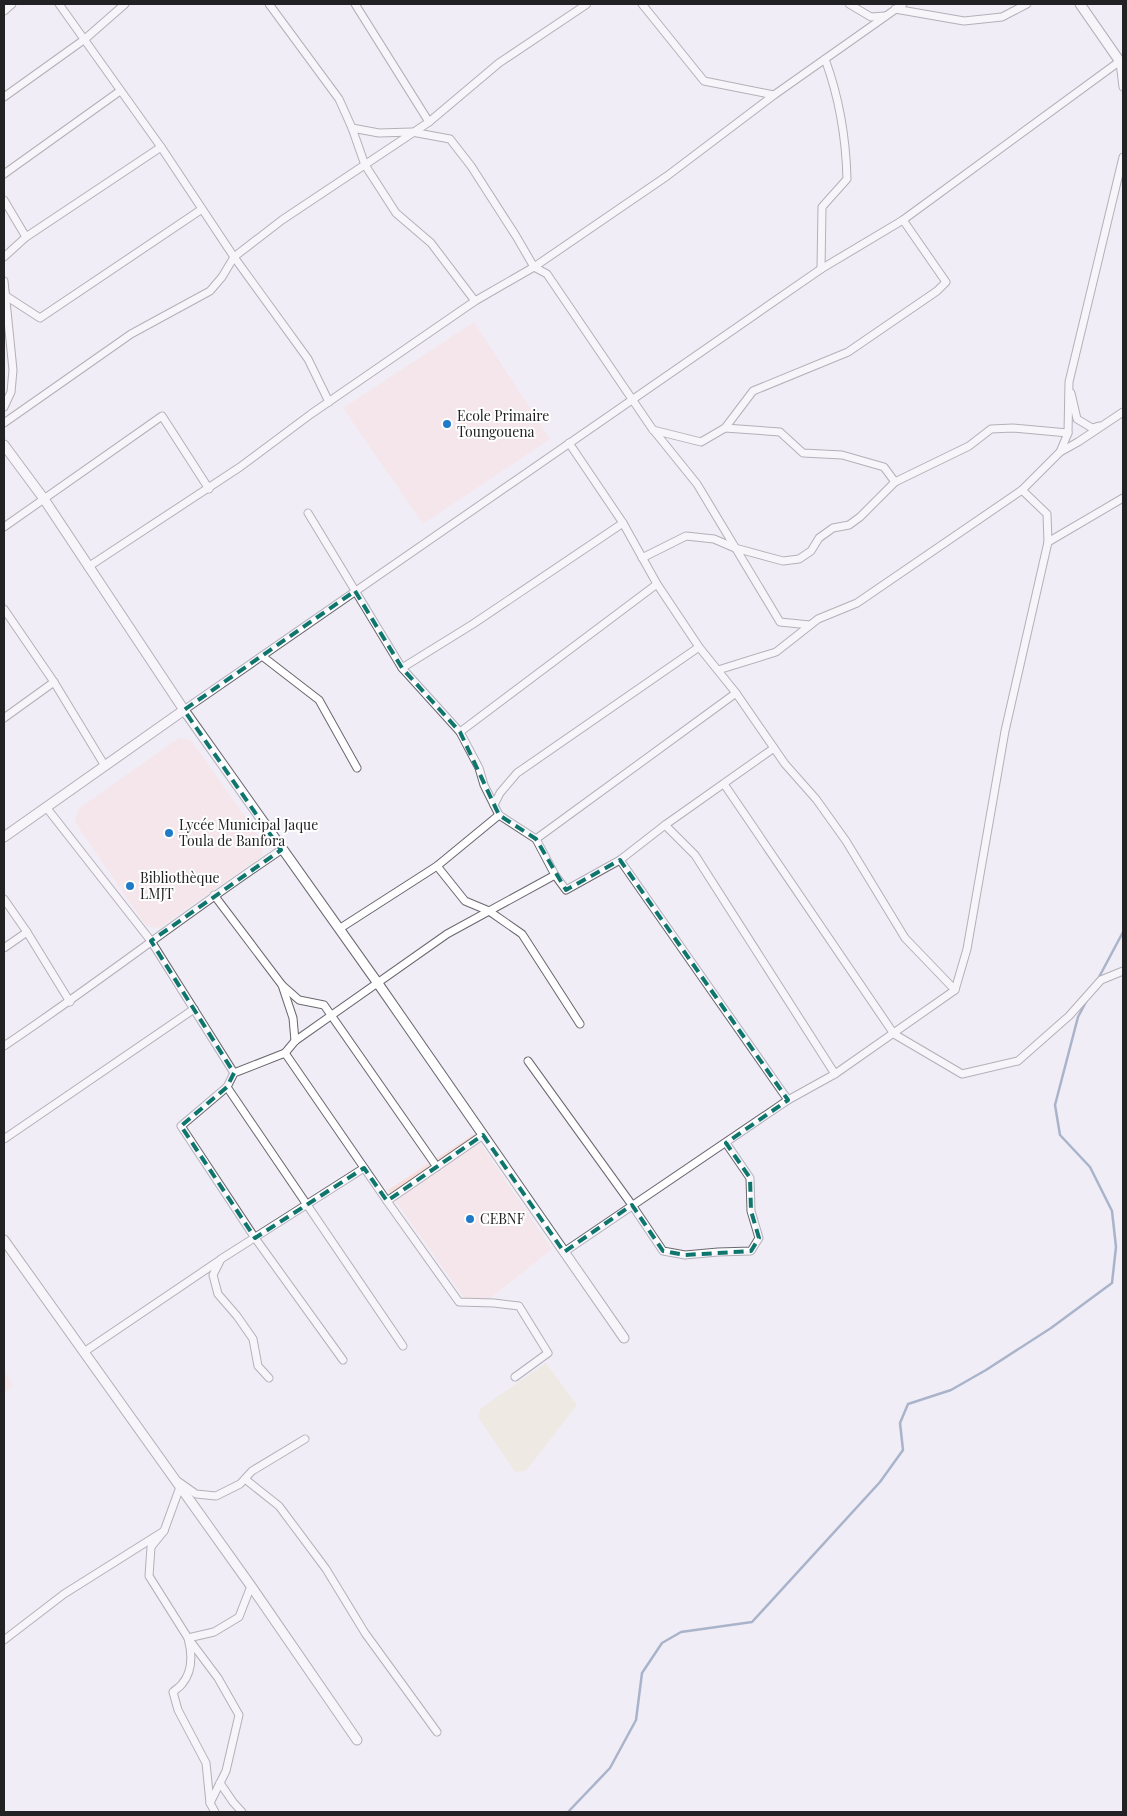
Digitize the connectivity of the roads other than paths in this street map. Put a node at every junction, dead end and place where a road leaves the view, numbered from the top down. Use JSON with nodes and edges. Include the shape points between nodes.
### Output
{"nodes":[{"id":1,"x":12,"y":4,"type":"edge"},
{"id":2,"x":59,"y":4,"type":"edge"},
{"id":3,"x":125,"y":4,"type":"edge"},
{"id":4,"x":269,"y":4,"type":"edge"},
{"id":5,"x":356,"y":4,"type":"edge"},
{"id":6,"x":587,"y":4,"type":"edge"},
{"id":7,"x":642,"y":4,"type":"edge"},
{"id":8,"x":849,"y":4,"type":"edge"},
{"id":9,"x":903,"y":4,"type":"edge"},
{"id":10,"x":1027,"y":4,"type":"edge"},
{"id":11,"x":1080,"y":4,"type":"edge"},
{"id":12,"x":895,"y":10,"type":"junction"},
{"id":13,"x":4,"y":11,"type":"edge"},
{"id":14,"x":885,"y":16,"type":"junction"},
{"id":15,"x":85,"y":39,"type":"junction"},
{"id":16,"x":825,"y":59,"type":"junction"},
{"id":17,"x":1122,"y":64,"type":"edge"},
{"id":18,"x":1123,"y":87,"type":"edge"},
{"id":19,"x":120,"y":91,"type":"junction"},
{"id":20,"x":774,"y":95,"type":"junction"},
{"id":21,"x":4,"y":97,"type":"edge"},
{"id":22,"x":429,"y":122,"type":"junction"},
{"id":23,"x":352,"y":128,"type":"junction"},
{"id":24,"x":412,"y":132,"type":"junction"},
{"id":25,"x":161,"y":147,"type":"junction"},
{"id":26,"x":1123,"y":157,"type":"edge"},
{"id":27,"x":365,"y":165,"type":"junction"},
{"id":28,"x":4,"y":174,"type":"edge"},
{"id":29,"x":4,"y":200,"type":"edge"},
{"id":30,"x":202,"y":209,"type":"junction"},
{"id":31,"x":903,"y":220,"type":"junction"},
{"id":32,"x":26,"y":237,"type":"junction"},
{"id":33,"x":4,"y":257,"type":"edge"},
{"id":34,"x":234,"y":257,"type":"junction"},
{"id":35,"x":534,"y":267,"type":"junction"},
{"id":36,"x":821,"y":269,"type":"junction"},
{"id":37,"x":4,"y":281,"type":"edge"},
{"id":38,"x":6,"y":296,"type":"junction"},
{"id":39,"x":475,"y":301,"type":"junction"},
{"id":40,"x":1069,"y":382,"type":"junction"},
{"id":41,"x":631,"y":400,"type":"junction"},
{"id":42,"x":328,"y":402,"type":"junction"},
{"id":43,"x":4,"y":407,"type":"edge"},
{"id":44,"x":1122,"y":413,"type":"edge"},
{"id":45,"x":4,"y":423,"type":"edge"},
{"id":46,"x":1101,"y":426,"type":"junction"},
{"id":47,"x":725,"y":428,"type":"junction"},
{"id":48,"x":653,"y":430,"type":"junction"},
{"id":49,"x":1068,"y":433,"type":"junction"},
{"id":50,"x":569,"y":443,"type":"junction"},
{"id":51,"x":4,"y":445,"type":"edge"},
{"id":52,"x":1060,"y":452,"type":"junction"},
{"id":53,"x":895,"y":482,"type":"junction"},
{"id":54,"x":209,"y":488,"type":"junction"},
{"id":55,"x":1022,"y":490,"type":"junction"},
{"id":56,"x":1123,"y":498,"type":"edge"},
{"id":57,"x":44,"y":499,"type":"junction"},
{"id":58,"x":308,"y":513,"type":"dead end"},
{"id":59,"x":623,"y":523,"type":"junction"},
{"id":60,"x":4,"y":526,"type":"edge"},
{"id":61,"x":1048,"y":542,"type":"junction"},
{"id":62,"x":735,"y":548,"type":"junction"},
{"id":63,"x":642,"y":558,"type":"junction"},
{"id":64,"x":88,"y":567,"type":"junction"},
{"id":65,"x":658,"y":584,"type":"junction"},
{"id":66,"x":355,"y":592,"type":"junction"},
{"id":67,"x":4,"y":611,"type":"edge"},
{"id":68,"x":810,"y":626,"type":"junction"},
{"id":69,"x":699,"y":647,"type":"junction"},
{"id":70,"x":262,"y":656,"type":"junction"},
{"id":71,"x":402,"y":668,"type":"junction"},
{"id":72,"x":718,"y":670,"type":"junction"},
{"id":73,"x":54,"y":682,"type":"junction"},
{"id":74,"x":736,"y":692,"type":"junction"},
{"id":75,"x":184,"y":710,"type":"junction"},
{"id":76,"x":4,"y":718,"type":"edge"},
{"id":77,"x":460,"y":732,"type":"junction"},
{"id":78,"x":774,"y":748,"type":"junction"},
{"id":79,"x":106,"y":766,"type":"junction"},
{"id":80,"x":358,"y":768,"type":"dead end"},
{"id":81,"x":724,"y":784,"type":"junction"},
{"id":82,"x":494,"y":805,"type":"junction"},
{"id":83,"x":46,"y":807,"type":"junction"},
{"id":84,"x":499,"y":815,"type":"junction"},
{"id":85,"x":665,"y":825,"type":"junction"},
{"id":86,"x":4,"y":837,"type":"edge"},
{"id":87,"x":536,"y":838,"type":"junction"},
{"id":88,"x":281,"y":850,"type":"junction"},
{"id":89,"x":620,"y":860,"type":"junction"},
{"id":90,"x":437,"y":866,"type":"junction"},
{"id":91,"x":555,"y":875,"type":"junction"},
{"id":92,"x":214,"y":895,"type":"junction"},
{"id":93,"x":4,"y":899,"type":"edge"},
{"id":94,"x":489,"y":911,"type":"junction"},
{"id":95,"x":339,"y":929,"type":"junction"},
{"id":96,"x":27,"y":932,"type":"junction"},
{"id":97,"x":151,"y":942,"type":"junction"},
{"id":98,"x":4,"y":948,"type":"edge"},
{"id":99,"x":1123,"y":971,"type":"edge"},
{"id":100,"x":377,"y":982,"type":"junction"},
{"id":101,"x":282,"y":985,"type":"junction"},
{"id":102,"x":955,"y":990,"type":"junction"},
{"id":103,"x":70,"y":1002,"type":"junction"},
{"id":104,"x":194,"y":1009,"type":"junction"},
{"id":105,"x":332,"y":1015,"type":"junction"},
{"id":106,"x":580,"y":1024,"type":"dead end"},
{"id":107,"x":894,"y":1034,"type":"junction"},
{"id":108,"x":294,"y":1041,"type":"junction"},
{"id":109,"x":4,"y":1046,"type":"edge"},
{"id":110,"x":285,"y":1053,"type":"junction"},
{"id":111,"x":528,"y":1061,"type":"dead end"},
{"id":112,"x":234,"y":1073,"type":"junction"},
{"id":113,"x":835,"y":1074,"type":"junction"},
{"id":114,"x":227,"y":1087,"type":"junction"},
{"id":115,"x":788,"y":1100,"type":"junction"},
{"id":116,"x":482,"y":1135,"type":"junction"},
{"id":117,"x":4,"y":1139,"type":"edge"},
{"id":118,"x":726,"y":1143,"type":"junction"},
{"id":119,"x":437,"y":1167,"type":"junction"},
{"id":120,"x":364,"y":1168,"type":"junction"},
{"id":121,"x":386,"y":1201,"type":"junction"},
{"id":122,"x":307,"y":1205,"type":"junction"},
{"id":123,"x":632,"y":1205,"type":"junction"},
{"id":124,"x":255,"y":1238,"type":"junction"},
{"id":125,"x":4,"y":1240,"type":"edge"},
{"id":126,"x":564,"y":1252,"type":"junction"},
{"id":127,"x":221,"y":1259,"type":"junction"},
{"id":128,"x":624,"y":1338,"type":"dead end"},
{"id":129,"x":403,"y":1346,"type":"dead end"},
{"id":130,"x":84,"y":1352,"type":"junction"},
{"id":131,"x":343,"y":1360,"type":"dead end"},
{"id":132,"x":515,"y":1377,"type":"dead end"},
{"id":133,"x":268,"y":1378,"type":"dead end"},
{"id":134,"x":305,"y":1439,"type":"dead end"},
{"id":135,"x":174,"y":1478,"type":"junction"},
{"id":136,"x":245,"y":1478,"type":"junction"},
{"id":137,"x":180,"y":1487,"type":"junction"},
{"id":138,"x":164,"y":1531,"type":"junction"},
{"id":139,"x":251,"y":1586,"type":"junction"},
{"id":140,"x":188,"y":1638,"type":"junction"},
{"id":141,"x":4,"y":1640,"type":"edge"},
{"id":142,"x":437,"y":1732,"type":"dead end"},
{"id":143,"x":357,"y":1740,"type":"dead end"},
{"id":144,"x":220,"y":1783,"type":"junction"},
{"id":145,"x":210,"y":1803,"type":"junction"},
{"id":146,"x":215,"y":1812,"type":"edge"},
{"id":147,"x":242,"y":1812,"type":"edge"}],
"edges":[{"from":1,"to":13,"type":"street"},
{"from":2,"to":15,"type":"street"},
{"from":3,"to":15,"type":"street"},
{"from":4,"to":23,"type":"street","via":[[339,99]]},
{"from":5,"to":22,"type":"street"},
{"from":6,"to":22,"type":"street","via":[[499,63]]},
{"from":7,"to":20,"type":"street","via":[[704,81]]},
{"from":8,"to":14,"type":"street","via":[[871,17]]},
{"from":9,"to":12,"type":"street"},
{"from":10,"to":12,"type":"street","via":[[1002,17],[964,21]]},
{"from":11,"to":17,"type":"street"},
{"from":12,"to":14,"type":"street"},
{"from":14,"to":16,"type":"street"},
{"from":15,"to":19,"type":"street"},
{"from":15,"to":21,"type":"street"},
{"from":16,"to":20,"type":"street"},
{"from":16,"to":36,"type":"street","via":[[835,86],[846,146],[846,179],[822,207]]},
{"from":17,"to":18,"type":"street"},
{"from":17,"to":31,"type":"street"},
{"from":19,"to":25,"type":"street"},
{"from":19,"to":28,"type":"street"},
{"from":20,"to":35,"type":"street","via":[[666,176]]},
{"from":22,"to":24,"type":"street"},
{"from":23,"to":24,"type":"street","via":[[379,133]]},
{"from":23,"to":27,"type":"street"},
{"from":24,"to":27,"type":"street"},
{"from":24,"to":35,"type":"street","via":[[450,138]]},
{"from":25,"to":30,"type":"street"},
{"from":25,"to":32,"type":"street"},
{"from":26,"to":40,"type":"street"},
{"from":27,"to":34,"type":"street","via":[[282,220]]},
{"from":27,"to":39,"type":"street","via":[[396,213],[431,244]]},
{"from":29,"to":32,"type":"street"},
{"from":30,"to":34,"type":"street"},
{"from":30,"to":38,"type":"street","via":[[40,318]]},
{"from":31,"to":36,"type":"street"},
{"from":31,"to":47,"type":"street","via":[[946,282],[848,352],[753,391]]},
{"from":32,"to":33,"type":"street"},
{"from":34,"to":42,"type":"street","via":[[308,359]]},
{"from":34,"to":45,"type":"street","via":[[210,291],[131,334]]},
{"from":35,"to":39,"type":"street"},
{"from":35,"to":41,"type":"street","via":[[547,274]]},
{"from":36,"to":41,"type":"street"},
{"from":37,"to":38,"type":"street"},
{"from":38,"to":43,"type":"street","via":[[13,370]]},
{"from":39,"to":42,"type":"street"},
{"from":40,"to":46,"type":"street","via":[[1078,419],[1092,428]]},
{"from":40,"to":49,"type":"street"},
{"from":41,"to":48,"type":"street"},
{"from":41,"to":50,"type":"street"},
{"from":42,"to":54,"type":"street"},
{"from":44,"to":46,"type":"street"},
{"from":46,"to":52,"type":"street"},
{"from":47,"to":48,"type":"street","via":[[701,442]]},
{"from":47,"to":53,"type":"street","via":[[780,432],[803,453],[842,456],[884,466]]},
{"from":48,"to":62,"type":"street","via":[[697,484]]},
{"from":49,"to":52,"type":"street"},
{"from":49,"to":53,"type":"street","via":[[991,429],[969,446]]},
{"from":50,"to":59,"type":"street"},
{"from":50,"to":66,"type":"street"},
{"from":51,"to":57,"type":"street"},
{"from":52,"to":55,"type":"street"},
{"from":53,"to":62,"type":"street","via":[[860,518],[849,525],[833,528],[799,559],[783,561]]},
{"from":54,"to":57,"type":"street","via":[[162,416]]},
{"from":54,"to":64,"type":"street"},
{"from":55,"to":61,"type":"street","via":[[1047,514]]},
{"from":55,"to":68,"type":"street","via":[[857,604],[818,619]]},
{"from":56,"to":61,"type":"street"},
{"from":57,"to":60,"type":"street"},
{"from":57,"to":64,"type":"street"},
{"from":58,"to":66,"type":"street"},
{"from":59,"to":63,"type":"street"},
{"from":59,"to":71,"type":"street"},
{"from":61,"to":102,"type":"street","via":[[1005,731],[968,949]]},
{"from":62,"to":63,"type":"street","via":[[714,539],[686,536]]},
{"from":62,"to":68,"type":"street","via":[[780,622]]},
{"from":63,"to":65,"type":"street"},
{"from":64,"to":75,"type":"street"},
{"from":65,"to":69,"type":"street"},
{"from":65,"to":77,"type":"street"},
{"from":66,"to":70,"type":"street"},
{"from":66,"to":71,"type":"street"},
{"from":67,"to":73,"type":"street"},
{"from":68,"to":72,"type":"street","via":[[776,652]]},
{"from":69,"to":72,"type":"street"},
{"from":69,"to":82,"type":"street","via":[[517,772]]},
{"from":70,"to":75,"type":"street"},
{"from":70,"to":80,"type":"street","via":[[319,700]]},
{"from":71,"to":77,"type":"street"},
{"from":72,"to":74,"type":"street"},
{"from":73,"to":76,"type":"street"},
{"from":73,"to":79,"type":"street"},
{"from":74,"to":78,"type":"street"},
{"from":74,"to":87,"type":"street"},
{"from":75,"to":79,"type":"street"},
{"from":75,"to":88,"type":"street"},
{"from":77,"to":82,"type":"street"},
{"from":78,"to":81,"type":"street"},
{"from":78,"to":102,"type":"street","via":[[846,842],[905,938]]},
{"from":79,"to":83,"type":"street"},
{"from":81,"to":85,"type":"street"},
{"from":81,"to":107,"type":"street"},
{"from":82,"to":84,"type":"street"},
{"from":83,"to":86,"type":"street"},
{"from":83,"to":97,"type":"street"},
{"from":84,"to":87,"type":"street"},
{"from":84,"to":90,"type":"street"},
{"from":85,"to":89,"type":"street"},
{"from":85,"to":113,"type":"street","via":[[695,856]]},
{"from":87,"to":91,"type":"street"},
{"from":88,"to":92,"type":"street"},
{"from":88,"to":95,"type":"street"},
{"from":89,"to":91,"type":"street","via":[[566,890]]},
{"from":89,"to":115,"type":"street"},
{"from":90,"to":94,"type":"street","via":[[465,901]]},
{"from":90,"to":95,"type":"street"},
{"from":91,"to":94,"type":"street"},
{"from":92,"to":97,"type":"street"},
{"from":92,"to":101,"type":"street"},
{"from":93,"to":96,"type":"street"},
{"from":94,"to":100,"type":"street","via":[[447,934]]},
{"from":94,"to":106,"type":"street","via":[[522,934]]},
{"from":95,"to":100,"type":"street"},
{"from":96,"to":98,"type":"street"},
{"from":96,"to":103,"type":"street"},
{"from":97,"to":103,"type":"street"},
{"from":97,"to":104,"type":"street"},
{"from":99,"to":107,"type":"street","via":[[1101,980],[1069,1016],[1018,1061],[962,1074]]},
{"from":100,"to":105,"type":"street"},
{"from":100,"to":116,"type":"street"},
{"from":101,"to":105,"type":"street","via":[[299,1000],[324,1005]]},
{"from":101,"to":108,"type":"street","via":[[293,1018]]},
{"from":102,"to":107,"type":"street"},
{"from":103,"to":109,"type":"street"},
{"from":104,"to":112,"type":"street"},
{"from":104,"to":117,"type":"street"},
{"from":105,"to":108,"type":"street"},
{"from":105,"to":119,"type":"street"},
{"from":107,"to":113,"type":"street"},
{"from":108,"to":110,"type":"street"},
{"from":110,"to":112,"type":"street"},
{"from":110,"to":120,"type":"street"},
{"from":111,"to":123,"type":"street"},
{"from":112,"to":114,"type":"street"},
{"from":113,"to":115,"type":"street"},
{"from":114,"to":122,"type":"street"},
{"from":114,"to":124,"type":"street","via":[[181,1126]]},
{"from":115,"to":118,"type":"street"},
{"from":116,"to":119,"type":"street"},
{"from":116,"to":126,"type":"street"},
{"from":118,"to":123,"type":"street"},
{"from":118,"to":123,"type":"street","via":[[750,1178],[751,1211],[759,1238],[751,1251],[685,1255],[664,1251]]},
{"from":119,"to":121,"type":"street"},
{"from":120,"to":121,"type":"street"},
{"from":120,"to":122,"type":"street"},
{"from":121,"to":132,"type":"street","via":[[459,1302],[519,1306],[548,1353]]},
{"from":122,"to":124,"type":"street"},
{"from":122,"to":129,"type":"street"},
{"from":123,"to":126,"type":"street"},
{"from":124,"to":127,"type":"street"},
{"from":124,"to":131,"type":"street"},
{"from":125,"to":130,"type":"street"},
{"from":126,"to":128,"type":"street"},
{"from":127,"to":130,"type":"street"},
{"from":127,"to":133,"type":"street","via":[[213,1275],[218,1294],[253,1339],[258,1366]]},
{"from":130,"to":135,"type":"street"},
{"from":134,"to":136,"type":"street"},
{"from":135,"to":136,"type":"street","via":[[196,1494],[216,1496]]},
{"from":135,"to":137,"type":"street"},
{"from":136,"to":142,"type":"street","via":[[279,1506],[326,1568],[365,1633]]},
{"from":137,"to":138,"type":"street"},
{"from":137,"to":139,"type":"street"},
{"from":138,"to":140,"type":"street","via":[[151,1547],[149,1576]]},
{"from":138,"to":141,"type":"street","via":[[64,1594]]},
{"from":139,"to":140,"type":"street","via":[[239,1617],[214,1632]]},
{"from":139,"to":143,"type":"street"},
{"from":140,"to":144,"type":"street","via":[[218,1678],[239,1715],[226,1771]]},
{"from":140,"to":145,"type":"street","via":[[190,1672],[173,1692],[186,1727],[206,1763]]},
{"from":144,"to":145,"type":"street"},
{"from":144,"to":147,"type":"street"},
{"from":145,"to":146,"type":"street"}]}
